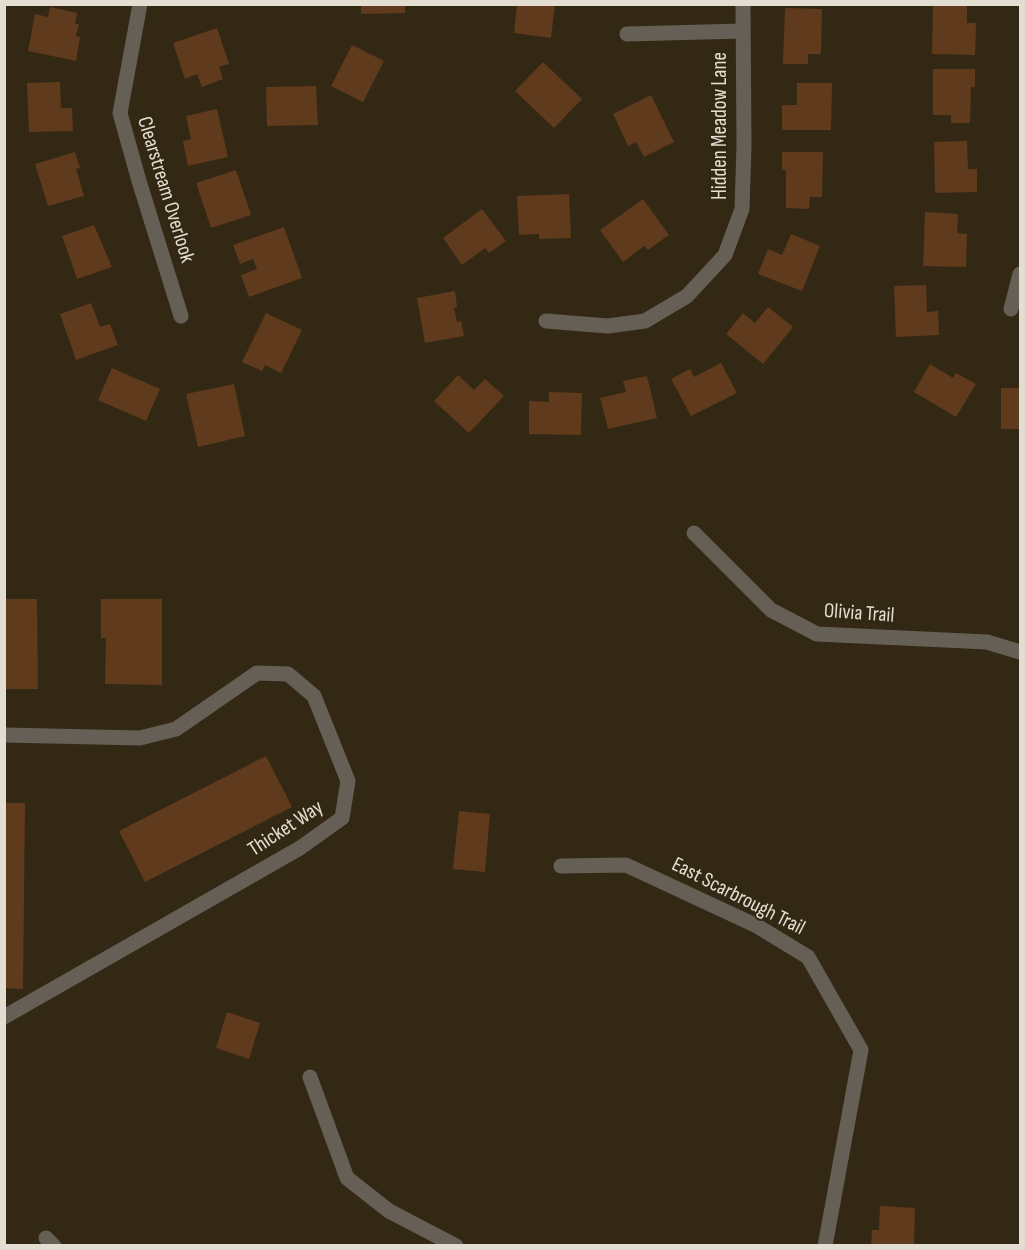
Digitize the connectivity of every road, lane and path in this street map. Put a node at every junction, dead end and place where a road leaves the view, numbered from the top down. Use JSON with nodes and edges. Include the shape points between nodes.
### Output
{"nodes":[{"id":1,"x":140,"y":4,"type":"edge"},
{"id":2,"x":743,"y":4,"type":"edge"},
{"id":3,"x":743,"y":31,"type":"junction"},
{"id":4,"x":627,"y":34,"type":"dead end"},
{"id":5,"x":1020,"y":274,"type":"edge"},
{"id":6,"x":1011,"y":309,"type":"dead end"},
{"id":7,"x":181,"y":316,"type":"dead end"},
{"id":8,"x":546,"y":321,"type":"dead end"},
{"id":9,"x":694,"y":533,"type":"dead end"},
{"id":10,"x":1020,"y":652,"type":"edge"},
{"id":11,"x":4,"y":735,"type":"edge"},
{"id":12,"x":561,"y":866,"type":"dead end"},
{"id":13,"x":4,"y":1017,"type":"edge"},
{"id":14,"x":310,"y":1077,"type":"dead end"},
{"id":15,"x":456,"y":1245,"type":"edge"},
{"id":16,"x":825,"y":1245,"type":"edge"}],
"edges":[{"from":1,"to":7,"type":"street","name":"Clearstream Overlook","via":[[120,113]]},
{"from":2,"to":3,"type":"street","name":"Hidden Meadow Lane"},
{"from":3,"to":4,"type":"street"},
{"from":3,"to":8,"type":"street","name":"Hidden Meadow Lane","via":[[742,209],[725,255],[687,296],[645,321],[608,326]]},
{"from":5,"to":6,"type":"street"},
{"from":9,"to":10,"type":"street","name":"Olivia Trail","via":[[771,610],[817,634],[987,642]]},
{"from":11,"to":13,"type":"street","name":"Thicket Way","via":[[140,738],[176,729],[257,673],[288,674],[314,696],[348,781],[342,818],[300,848]]},
{"from":12,"to":16,"type":"street","name":"East Scarbrough Trail","via":[[626,865],[757,926],[808,957],[861,1050]]},
{"from":14,"to":15,"type":"street","via":[[346,1178],[389,1210]]}]}
